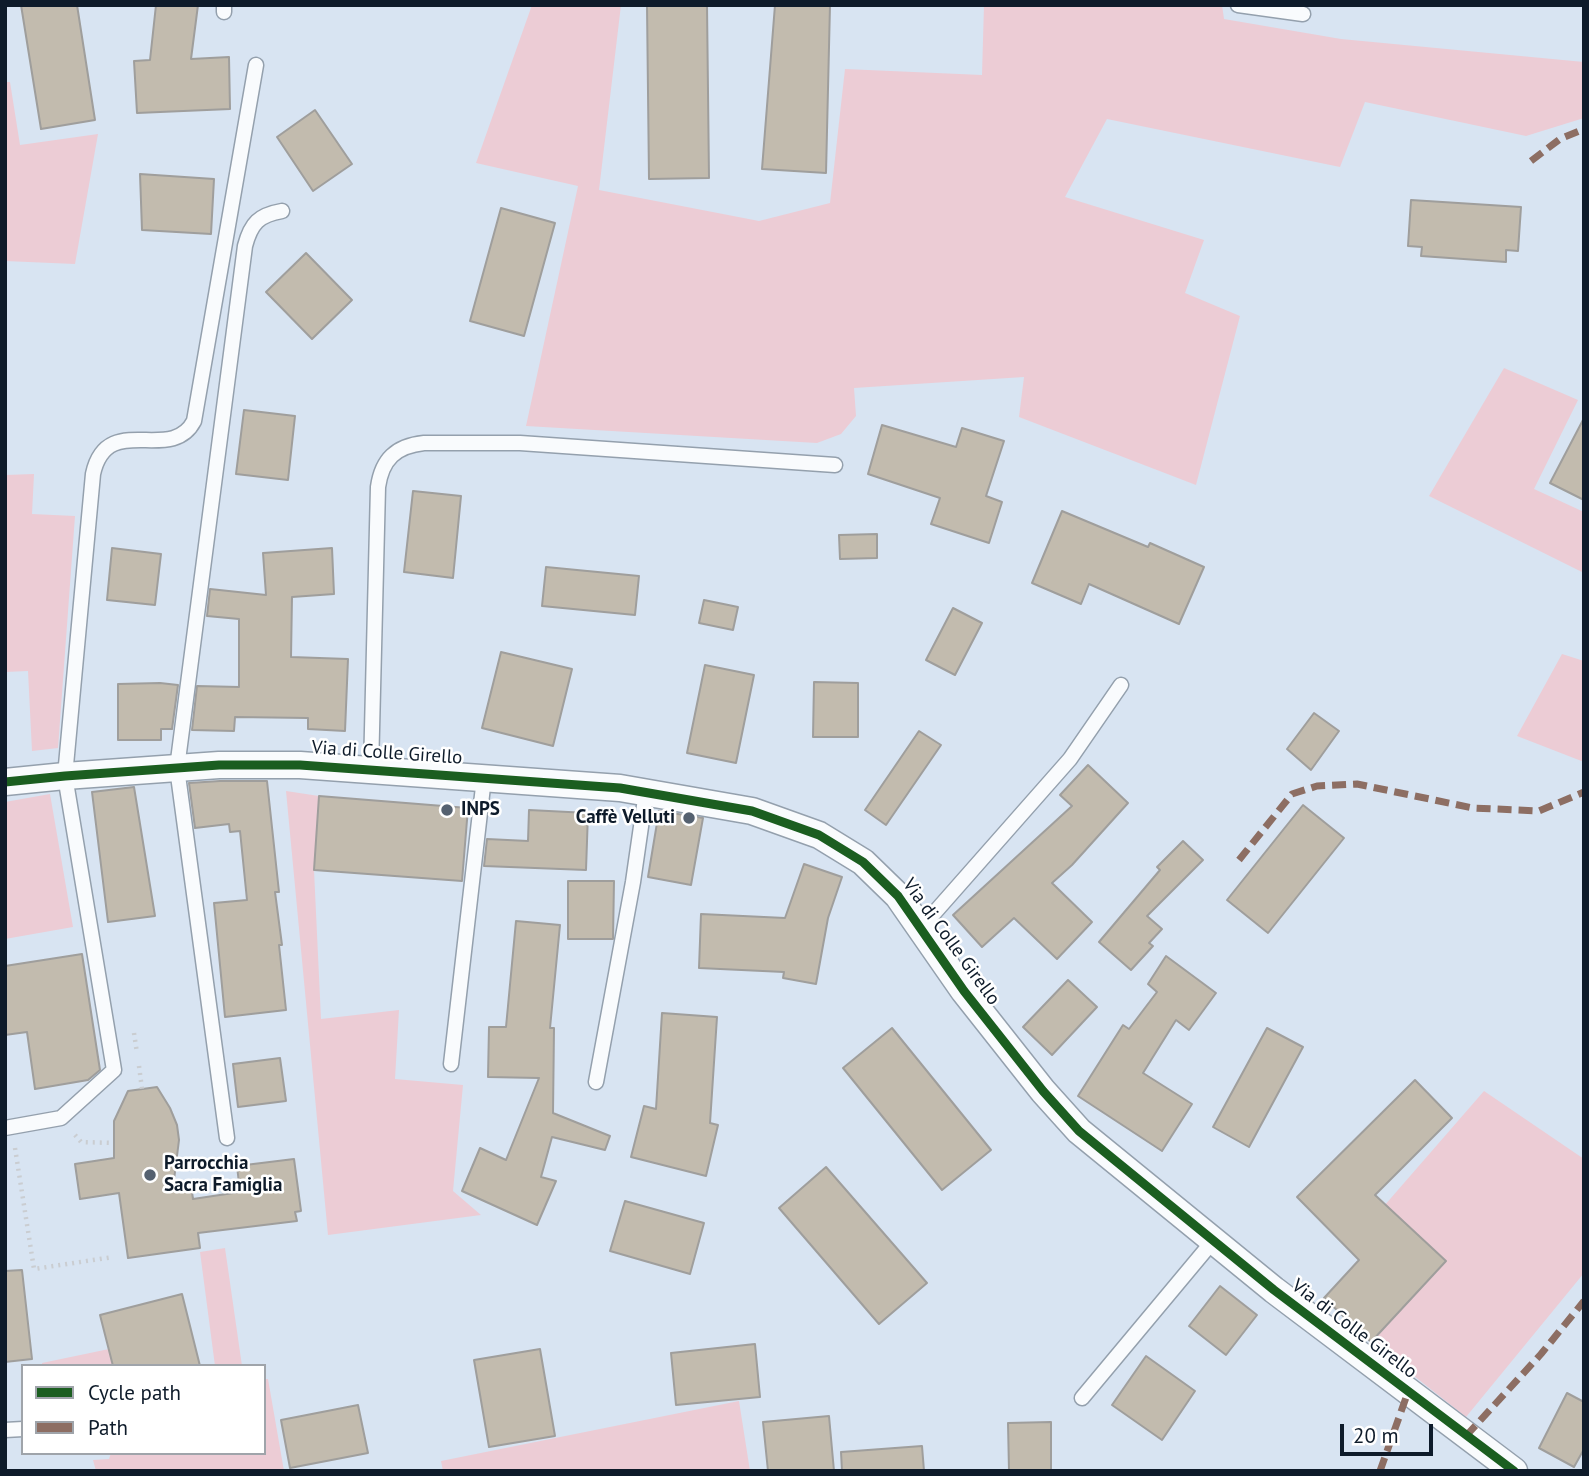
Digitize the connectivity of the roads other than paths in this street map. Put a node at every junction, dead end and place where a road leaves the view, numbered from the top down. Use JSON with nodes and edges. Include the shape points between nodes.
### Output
{"nodes":[{"id":1,"x":1238,"y":5,"type":"edge"},
{"id":2,"x":1304,"y":14,"type":"dead end"},
{"id":3,"x":256,"y":65,"type":"dead end"},
{"id":4,"x":282,"y":211,"type":"dead end"},
{"id":5,"x":835,"y":465,"type":"dead end"},
{"id":6,"x":1121,"y":685,"type":"dead end"},
{"id":7,"x":177,"y":768,"type":"junction"},
{"id":8,"x":371,"y":770,"type":"junction"},
{"id":9,"x":65,"y":776,"type":"junction"},
{"id":10,"x":484,"y":778,"type":"junction"},
{"id":11,"x":5,"y":782,"type":"edge"},
{"id":12,"x":646,"y":792,"type":"junction"},
{"id":13,"x":920,"y":928,"type":"junction"},
{"id":14,"x":451,"y":1064,"type":"dead end"},
{"id":15,"x":596,"y":1082,"type":"dead end"},
{"id":16,"x":8,"y":1127,"type":"edge"},
{"id":17,"x":227,"y":1138,"type":"dead end"},
{"id":18,"x":1213,"y":1241,"type":"junction"},
{"id":19,"x":1082,"y":1398,"type":"dead end"},
{"id":20,"x":1514,"y":1471,"type":"edge"}],
"edges":[{"from":1,"to":2,"type":"lane"},
{"from":3,"to":9,"type":"lane","via":[[194,421],[175,438],[110,445],[95,464]]},
{"from":4,"to":7,"type":"lane","via":[[258,219],[245,246]]},
{"from":5,"to":8,"type":"lane","via":[[520,443],[424,443],[396,450],[382,469],[378,487]]},
{"from":6,"to":13,"type":"lane","via":[[1070,759]]},
{"from":7,"to":8,"type":"street","name":"Via di Colle Girello","via":[[262,764]]},
{"from":7,"to":9,"type":"street","name":"Via di Colle Girello"},
{"from":7,"to":17,"type":"lane"},
{"from":8,"to":10,"type":"street","name":"Via di Colle Girello"},
{"from":9,"to":11,"type":"street","name":"Via di Colle Girello"},
{"from":9,"to":16,"type":"lane","via":[[114,1070],[61,1118]]},
{"from":10,"to":12,"type":"street","name":"Via di Colle Girello"},
{"from":10,"to":14,"type":"lane"},
{"from":12,"to":13,"type":"street","name":"Via di Colle Girello","via":[[752,811],[819,835],[875,872],[898,895]]},
{"from":12,"to":15,"type":"lane"},
{"from":13,"to":18,"type":"street","name":"Via di Colle Girello","via":[[964,992],[1066,1118]]},
{"from":18,"to":19,"type":"lane"},
{"from":18,"to":20,"type":"street","name":"Via di Colle Girello"}]}
